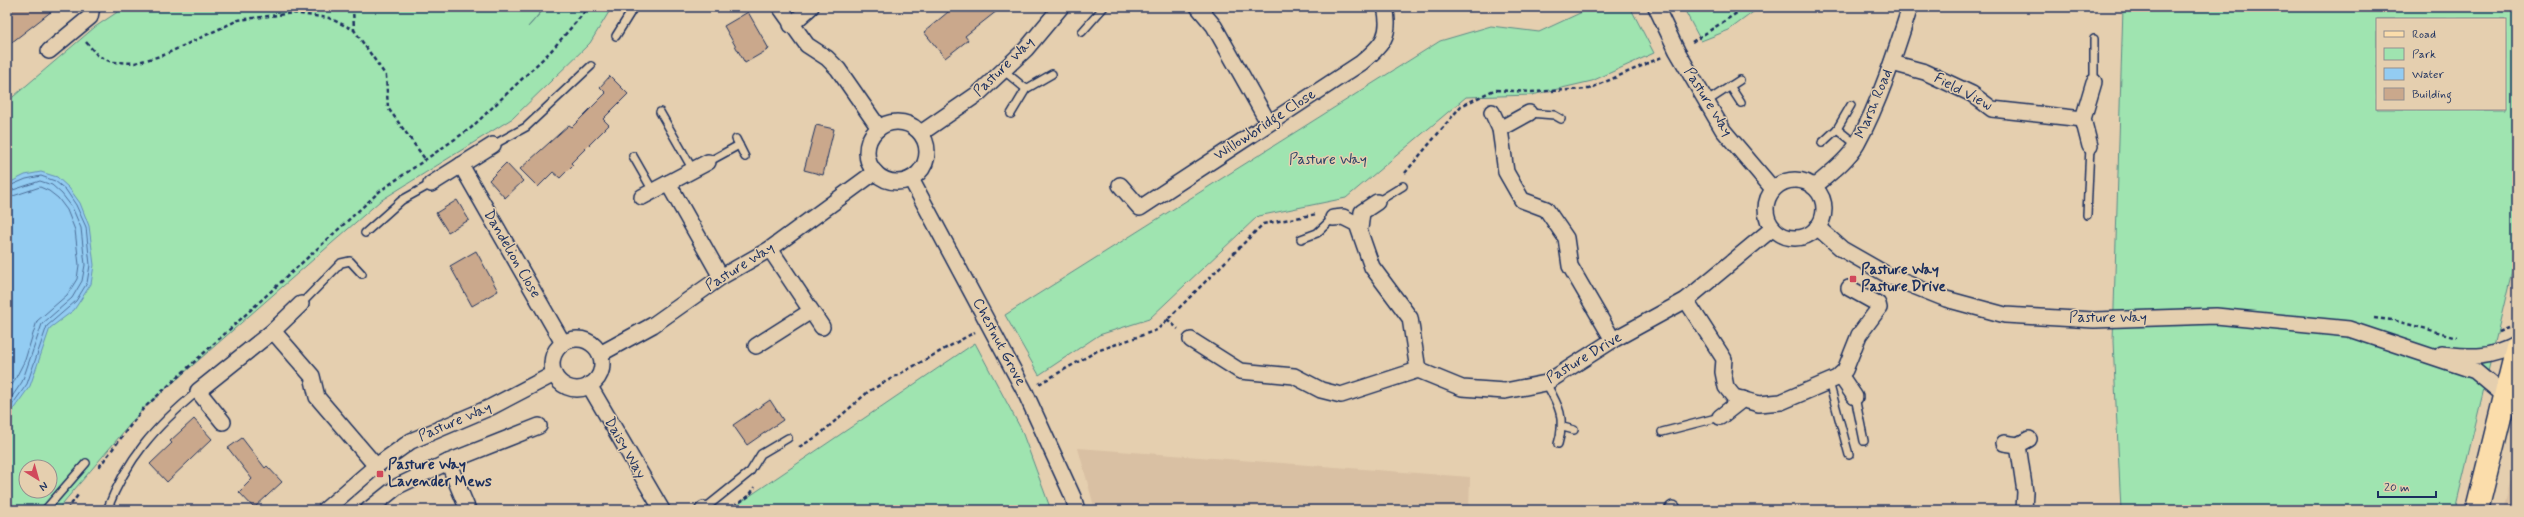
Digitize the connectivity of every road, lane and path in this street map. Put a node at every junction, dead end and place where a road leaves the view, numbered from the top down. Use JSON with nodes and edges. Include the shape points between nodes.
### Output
{"nodes":[{"id":1,"x":92,"y":7,"type":"edge"},
{"id":2,"x":301,"y":7,"type":"edge"},
{"id":3,"x":353,"y":7,"type":"edge"},
{"id":4,"x":589,"y":7,"type":"edge"},
{"id":5,"x":634,"y":7,"type":"edge"},
{"id":6,"x":780,"y":7,"type":"edge"},
{"id":7,"x":812,"y":7,"type":"edge"},
{"id":8,"x":1061,"y":7,"type":"edge"},
{"id":9,"x":1104,"y":7,"type":"edge"},
{"id":10,"x":1198,"y":7,"type":"edge"},
{"id":11,"x":1385,"y":7,"type":"edge"},
{"id":12,"x":1656,"y":7,"type":"edge"},
{"id":13,"x":1746,"y":7,"type":"edge"},
{"id":14,"x":1910,"y":7,"type":"edge"},
{"id":15,"x":293,"y":13,"type":"junction"},
{"id":16,"x":791,"y":25,"type":"junction"},
{"id":17,"x":76,"y":29,"type":"junction"},
{"id":18,"x":354,"y":30,"type":"junction"},
{"id":19,"x":1082,"y":32,"type":"dead end"},
{"id":20,"x":616,"y":36,"type":"dead end"},
{"id":21,"x":2094,"y":39,"type":"dead end"},
{"id":22,"x":49,"y":51,"type":"dead end"},
{"id":23,"x":1677,"y":51,"type":"junction"},
{"id":24,"x":1892,"y":63,"type":"junction"},
{"id":25,"x":591,"y":66,"type":"dead end"},
{"id":26,"x":1003,"y":70,"type":"junction"},
{"id":27,"x":1052,"y":74,"type":"dead end"},
{"id":28,"x":1740,"y":80,"type":"dead end"},
{"id":29,"x":2094,"y":82,"type":"joint"},
{"id":30,"x":1730,"y":86,"type":"junction"},
{"id":31,"x":1026,"y":88,"type":"junction"},
{"id":32,"x":1706,"y":102,"type":"junction"},
{"id":33,"x":1741,"y":103,"type":"dead end"},
{"id":34,"x":1851,"y":105,"type":"dead end"},
{"id":35,"x":660,"y":112,"type":"dead end"},
{"id":36,"x":1492,"y":112,"type":"dead end"},
{"id":37,"x":1529,"y":113,"type":"joint"},
{"id":38,"x":1011,"y":114,"type":"dead end"},
{"id":39,"x":1561,"y":119,"type":"dead end"},
{"id":40,"x":2083,"y":119,"type":"junction"},
{"id":41,"x":1268,"y":122,"type":"junction"},
{"id":42,"x":879,"y":128,"type":"junction"},
{"id":43,"x":1500,"y":129,"type":"junction"},
{"id":44,"x":1837,"y":129,"type":"junction"},
{"id":45,"x":921,"y":133,"type":"junction"},
{"id":46,"x":1822,"y":143,"type":"dead end"},
{"id":47,"x":1857,"y":144,"type":"junction"},
{"id":48,"x":493,"y":145,"type":"joint"},
{"id":49,"x":2090,"y":146,"type":"joint"},
{"id":50,"x":633,"y":156,"type":"dead end"},
{"id":51,"x":745,"y":157,"type":"dead end"},
{"id":52,"x":425,"y":159,"type":"junction"},
{"id":53,"x":708,"y":162,"type":"joint"},
{"id":54,"x":461,"y":165,"type":"junction"},
{"id":55,"x":693,"y":170,"type":"junction"},
{"id":56,"x":875,"y":172,"type":"junction"},
{"id":57,"x":911,"y":179,"type":"junction"},
{"id":58,"x":668,"y":183,"type":"junction"},
{"id":59,"x":431,"y":184,"type":"joint"},
{"id":60,"x":1120,"y":186,"type":"dead end"},
{"id":61,"x":1403,"y":186,"type":"dead end"},
{"id":62,"x":1814,"y":187,"type":"junction"},
{"id":63,"x":1773,"y":189,"type":"junction"},
{"id":64,"x":648,"y":194,"type":"joint"},
{"id":65,"x":1377,"y":202,"type":"joint"},
{"id":66,"x":2087,"y":215,"type":"dead end"},
{"id":67,"x":1333,"y":218,"type":"joint"},
{"id":68,"x":1817,"y":227,"type":"junction"},
{"id":69,"x":1773,"y":228,"type":"junction"},
{"id":70,"x":1360,"y":229,"type":"junction"},
{"id":71,"x":365,"y":233,"type":"dead end"},
{"id":72,"x":1301,"y":239,"type":"dead end"},
{"id":73,"x":770,"y":249,"type":"junction"},
{"id":74,"x":362,"y":274,"type":"dead end"},
{"id":75,"x":721,"y":277,"type":"junction"},
{"id":76,"x":1849,"y":288,"type":"dead end"},
{"id":77,"x":1686,"y":300,"type":"junction"},
{"id":78,"x":302,"y":304,"type":"joint"},
{"id":79,"x":811,"y":311,"type":"junction"},
{"id":80,"x":989,"y":324,"type":"junction"},
{"id":81,"x":822,"y":327,"type":"dead end"},
{"id":82,"x":273,"y":331,"type":"junction"},
{"id":83,"x":1191,"y":340,"type":"dead end"},
{"id":84,"x":1613,"y":340,"type":"junction"},
{"id":85,"x":563,"y":343,"type":"junction"},
{"id":86,"x":2517,"y":344,"type":"edge"},
{"id":87,"x":756,"y":346,"type":"dead end"},
{"id":88,"x":2517,"y":348,"type":"edge"},
{"id":89,"x":2417,"y":351,"type":"junction"},
{"id":90,"x":600,"y":354,"type":"junction"},
{"id":91,"x":1418,"y":370,"type":"junction"},
{"id":92,"x":554,"y":374,"type":"junction"},
{"id":93,"x":1834,"y":378,"type":"junction"},
{"id":94,"x":1546,"y":383,"type":"junction"},
{"id":95,"x":589,"y":385,"type":"junction"},
{"id":96,"x":198,"y":391,"type":"junction"},
{"id":97,"x":2505,"y":396,"type":"junction"},
{"id":98,"x":1855,"y":397,"type":"joint"},
{"id":99,"x":1743,"y":399,"type":"junction"},
{"id":100,"x":1720,"y":417,"type":"joint"},
{"id":101,"x":223,"y":422,"type":"dead end"},
{"id":102,"x":539,"y":426,"type":"dead end"},
{"id":103,"x":1563,"y":427,"type":"junction"},
{"id":104,"x":1574,"y":430,"type":"dead end"},
{"id":105,"x":1662,"y":432,"type":"dead end"},
{"id":106,"x":788,"y":438,"type":"dead end"},
{"id":107,"x":1864,"y":441,"type":"dead end"},
{"id":108,"x":2017,"y":442,"type":"dead end"},
{"id":109,"x":1558,"y":444,"type":"dead end"},
{"id":110,"x":797,"y":447,"type":"dead end"},
{"id":111,"x":1849,"y":456,"type":"dead end"},
{"id":112,"x":448,"y":462,"type":"junction"},
{"id":113,"x":86,"y":463,"type":"dead end"},
{"id":114,"x":376,"y":466,"type":"junction"},
{"id":115,"x":95,"y":472,"type":"dead end"},
{"id":116,"x":756,"y":485,"type":"dead end"},
{"id":117,"x":81,"y":491,"type":"dead end"},
{"id":118,"x":703,"y":509,"type":"edge"},
{"id":119,"x":45,"y":510,"type":"edge"},
{"id":120,"x":67,"y":510,"type":"edge"},
{"id":121,"x":107,"y":510,"type":"edge"},
{"id":122,"x":325,"y":510,"type":"edge"},
{"id":123,"x":368,"y":510,"type":"edge"},
{"id":124,"x":468,"y":510,"type":"edge"},
{"id":125,"x":662,"y":510,"type":"edge"},
{"id":126,"x":728,"y":510,"type":"edge"},
{"id":127,"x":1077,"y":510,"type":"edge"},
{"id":128,"x":2024,"y":510,"type":"edge"},
{"id":129,"x":2477,"y":510,"type":"edge"}],
"edges":[{"from":1,"to":17,"type":"street","via":[[90,17]]},
{"from":2,"to":15,"type":"path"},
{"from":3,"to":18,"type":"path"},
{"from":4,"to":52,"type":"path","via":[[550,52],[471,128]]},
{"from":5,"to":20,"type":"lane"},
{"from":6,"to":16,"type":"street"},
{"from":7,"to":16,"type":"street"},
{"from":8,"to":26,"type":"street","name":"Pasture Way","via":[[1026,49]]},
{"from":9,"to":19,"type":"lane"},
{"from":10,"to":41,"type":"street","via":[[1214,26]]},
{"from":11,"to":41,"type":"street","name":"Willowbridge Close","via":[[1389,23],[1382,45],[1361,63]]},
{"from":12,"to":23,"type":"street","name":"Pasture Way"},
{"from":13,"to":23,"type":"path"},
{"from":14,"to":24,"type":"street","name":"Marsh Road"},
{"from":15,"to":17,"type":"path","via":[[238,20],[164,54],[135,63],[112,62],[98,56]]},
{"from":15,"to":18,"type":"path","via":[[329,18]]},
{"from":16,"to":42,"type":"street","via":[[807,45],[838,69]]},
{"from":17,"to":22,"type":"street"},
{"from":18,"to":52,"type":"path","via":[[386,76],[388,108]]},
{"from":21,"to":29,"type":"lane"},
{"from":23,"to":32,"type":"street","name":"Pasture Way"},
{"from":24,"to":40,"type":"street","name":"Field View","via":[[1925,72],[1972,94],[1992,109]]},
{"from":24,"to":47,"type":"street","name":"Marsh Road"},
{"from":25,"to":48,"type":"lane","via":[[526,126]]},
{"from":26,"to":31,"type":"lane"},
{"from":26,"to":45,"type":"street","name":"Pasture Way","via":[[980,93]]},
{"from":27,"to":31,"type":"lane"},
{"from":28,"to":30,"type":"lane"},
{"from":29,"to":40,"type":"street"},
{"from":30,"to":32,"type":"lane"},
{"from":30,"to":33,"type":"lane"},
{"from":31,"to":38,"type":"lane"},
{"from":32,"to":63,"type":"street","name":"Pasture Way","via":[[1723,130]]},
{"from":34,"to":44,"type":"lane"},
{"from":35,"to":55,"type":"lane"},
{"from":36,"to":43,"type":"street"},
{"from":37,"to":39,"type":"lane","via":[[1554,115]]},
{"from":37,"to":43,"type":"street"},
{"from":40,"to":49,"type":"street"},
{"from":41,"to":60,"type":"street","name":"Willowbridge Close","via":[[1140,208]]},
{"from":42,"to":45,"type":"street","via":[[895,122],[906,123]]},
{"from":42,"to":56,"type":"street","via":[[868,146],[868,156]]},
{"from":43,"to":84,"type":"street","via":[[1506,172],[1522,200],[1546,209],[1566,238],[1570,266]]},
{"from":44,"to":46,"type":"lane"},
{"from":44,"to":47,"type":"lane"},
{"from":45,"to":57,"type":"street","via":[[925,140],[927,157],[923,167]]},
{"from":47,"to":62,"type":"street","name":"Marsh Road","via":[[1840,165]]},
{"from":48,"to":54,"type":"street"},
{"from":49,"to":66,"type":"lane"},
{"from":50,"to":64,"type":"lane"},
{"from":51,"to":53,"type":"lane","via":[[738,142]]},
{"from":52,"to":115,"type":"path","via":[[380,191],[143,409]]},
{"from":53,"to":55,"type":"street"},
{"from":54,"to":59,"type":"street"},
{"from":54,"to":85,"type":"street","name":"Dandelion Close"},
{"from":55,"to":58,"type":"street"},
{"from":56,"to":57,"type":"street","via":[[891,182]]},
{"from":56,"to":73,"type":"street","name":"Pasture Way"},
{"from":57,"to":80,"type":"street","name":"Chestnut Grove"},
{"from":58,"to":64,"type":"street"},
{"from":58,"to":75,"type":"street"},
{"from":59,"to":71,"type":"lane","via":[[402,200]]},
{"from":61,"to":65,"type":"lane"},
{"from":62,"to":63,"type":"street","via":[[1805,181],[1791,179]]},
{"from":62,"to":68,"type":"street","via":[[1822,198],[1824,208]]},
{"from":63,"to":69,"type":"street","via":[[1765,209],[1767,219]]},
{"from":65,"to":70,"type":"street","via":[[1362,212]]},
{"from":67,"to":70,"type":"street","via":[[1352,220]]},
{"from":67,"to":72,"type":"lane","via":[[1318,233]]},
{"from":68,"to":69,"type":"street","via":[[1805,236],[1794,238],[1782,235]]},
{"from":68,"to":89,"type":"street","name":"Pasture Way","via":[[1842,249],[1892,277],[1946,299],[2005,315],[2094,320],[2216,316],[2349,329]]},
{"from":69,"to":77,"type":"street","name":"Pasture Drive"},
{"from":70,"to":91,"type":"street","via":[[1372,267],[1410,318]]},
{"from":73,"to":75,"type":"street","name":"Pasture Way"},
{"from":73,"to":79,"type":"street"},
{"from":74,"to":78,"type":"lane","via":[[350,261],[341,263]]},
{"from":75,"to":90,"type":"street","name":"Pasture Way","via":[[653,324]]},
{"from":76,"to":93,"type":"street","via":[[1878,304],[1879,308],[1859,335],[1845,370]]},
{"from":77,"to":84,"type":"street","name":"Pasture Drive"},
{"from":77,"to":99,"type":"street","via":[[1724,358],[1726,387],[1734,397]]},
{"from":78,"to":82,"type":"street"},
{"from":79,"to":81,"type":"street"},
{"from":79,"to":87,"type":"street"},
{"from":80,"to":110,"type":"path","via":[[869,391],[818,436]]},
{"from":80,"to":127,"type":"street","name":"Chestnut Grove","via":[[1025,392]]},
{"from":82,"to":96,"type":"street"},
{"from":82,"to":114,"type":"street","via":[[312,376],[316,397]]},
{"from":83,"to":91,"type":"street","via":[[1240,371],[1294,376],[1321,390],[1341,395]]},
{"from":84,"to":94,"type":"street","name":"Pasture Drive"},
{"from":85,"to":90,"type":"street","via":[[578,339],[586,341],[594,345]]},
{"from":85,"to":92,"type":"street","via":[[553,358]]},
{"from":86,"to":89,"type":"street","name":"Pasture Way","via":[[2500,354],[2485,357]]},
{"from":88,"to":97,"type":"main road"},
{"from":89,"to":97,"type":"street","name":"Pasture Way","via":[[2475,371]]},
{"from":90,"to":95,"type":"street","via":[[600,375]]},
{"from":91,"to":94,"type":"street","name":"Pasture Drive","via":[[1462,388],[1505,392]]},
{"from":92,"to":95,"type":"street","via":[[566,386],[583,388]]},
{"from":92,"to":114,"type":"street","name":"Pasture Way","via":[[491,407],[411,441]]},
{"from":93,"to":98,"type":"street"},
{"from":93,"to":99,"type":"street","via":[[1781,402],[1760,404]]},
{"from":93,"to":111,"type":"lane"},
{"from":94,"to":103,"type":"lane","via":[[1560,409]]},
{"from":95,"to":125,"type":"street","name":"Daisy Way"},
{"from":96,"to":101,"type":"street"},
{"from":96,"to":121,"type":"lane","via":[[148,437],[116,485]]},
{"from":97,"to":129,"type":"main road"},
{"from":98,"to":107,"type":"lane"},
{"from":99,"to":100,"type":"street"},
{"from":100,"to":105,"type":"lane"},
{"from":102,"to":112,"type":"street"},
{"from":103,"to":104,"type":"lane"},
{"from":103,"to":109,"type":"lane"},
{"from":106,"to":118,"type":"lane","via":[[761,454],[750,472]]},
{"from":108,"to":128,"type":"street","via":[[2025,492]]},
{"from":112,"to":123,"type":"street","via":[[398,486]]},
{"from":112,"to":124,"type":"street"},
{"from":113,"to":119,"type":"lane"},
{"from":114,"to":122,"type":"street","name":"Pasture Way"},
{"from":116,"to":126,"type":"path","via":[[749,496]]},
{"from":117,"to":120,"type":"path"}]}
